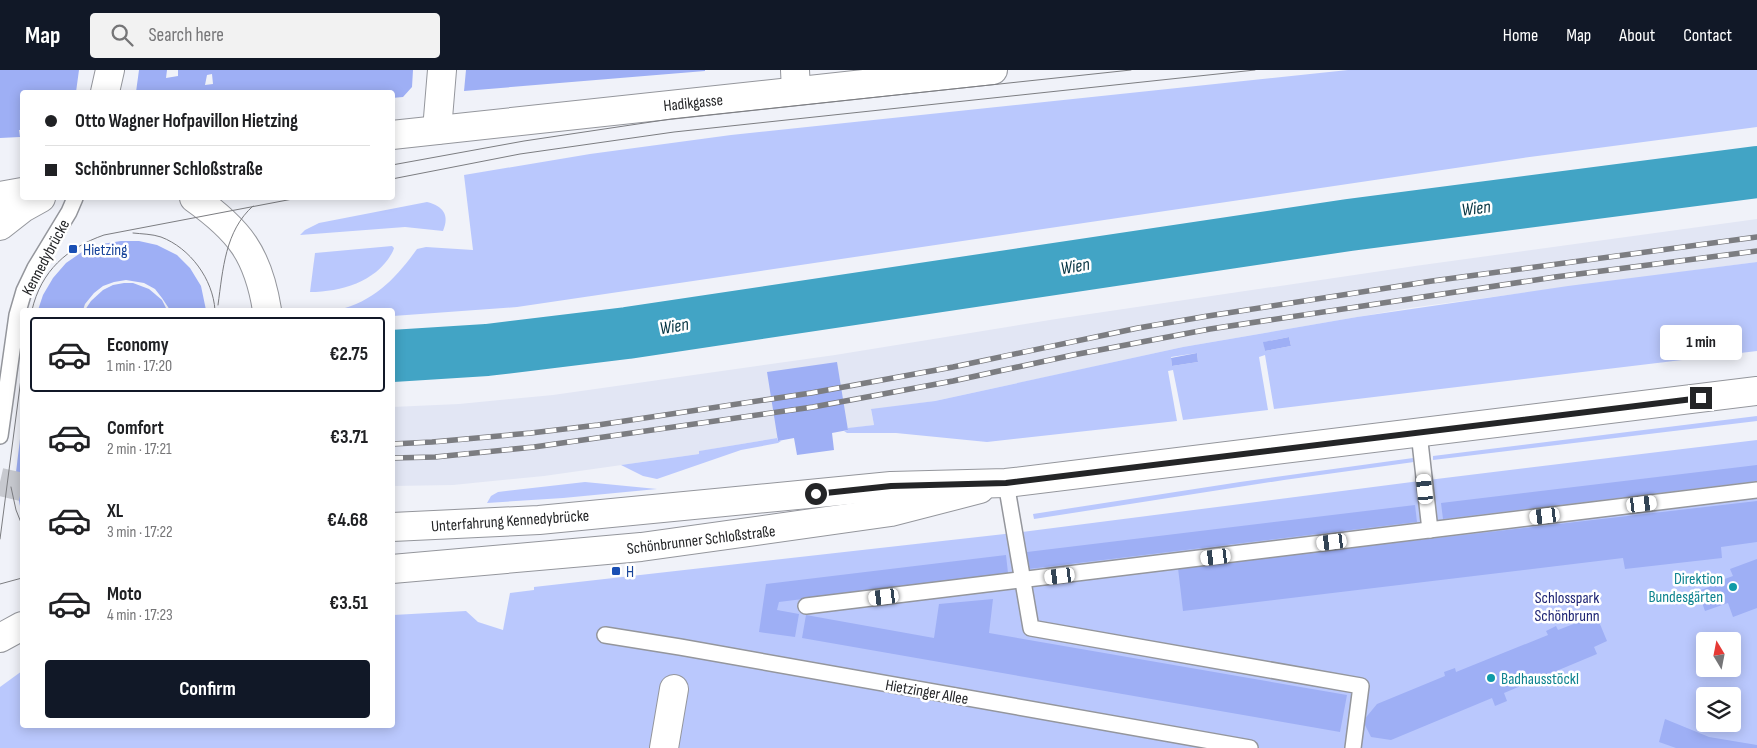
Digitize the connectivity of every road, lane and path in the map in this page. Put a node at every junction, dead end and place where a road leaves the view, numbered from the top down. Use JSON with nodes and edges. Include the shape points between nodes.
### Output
{"nodes":[{"id":1,"x":110,"y":70,"type":"edge"},
{"id":2,"x":442,"y":70,"type":"edge"},
{"id":3,"x":993,"y":70,"type":"edge"},
{"id":4,"x":795,"y":80,"type":"edge"},
{"id":5,"x":105,"y":90,"type":"edge"},
{"id":6,"x":437,"y":130,"type":"junction"},
{"id":7,"x":395,"y":135,"type":"edge"},
{"id":8,"x":20,"y":192,"type":"edge"},
{"id":9,"x":0,"y":196,"type":"edge"},
{"id":10,"x":37,"y":200,"type":"edge"},
{"id":11,"x":74,"y":200,"type":"edge"},
{"id":12,"x":197,"y":200,"type":"edge"},
{"id":13,"x":1,"y":229,"type":"edge"},
{"id":14,"x":267,"y":308,"type":"edge"},
{"id":15,"x":1757,"y":391,"type":"edge"},
{"id":16,"x":1419,"y":433,"type":"junction"},
{"id":17,"x":0,"y":436,"type":"edge"},
{"id":18,"x":1006,"y":483,"type":"junction"},
{"id":19,"x":1757,"y":490,"type":"edge"},
{"id":20,"x":627,"y":512,"type":"joint"},
{"id":21,"x":395,"y":527,"type":"edge"},
{"id":22,"x":1430,"y":530,"type":"junction"},
{"id":23,"x":395,"y":569,"type":"edge"},
{"id":24,"x":1022,"y":581,"type":"junction"},
{"id":25,"x":806,"y":606,"type":"dead end"},
{"id":26,"x":20,"y":627,"type":"edge"},
{"id":27,"x":605,"y":635,"type":"dead end"},
{"id":28,"x":0,"y":638,"type":"edge"},
{"id":29,"x":674,"y":689,"type":"dead end"},
{"id":30,"x":664,"y":748,"type":"edge"},
{"id":31,"x":1250,"y":748,"type":"edge"},
{"id":32,"x":1353,"y":748,"type":"edge"}],
"edges":[{"from":1,"to":5,"type":"main road"},
{"from":2,"to":6,"type":"main road"},
{"from":3,"to":4,"type":"main road","name":"Hadikgasse"},
{"from":4,"to":6,"type":"main road","name":"Hadikgasse"},
{"from":6,"to":7,"type":"main road","name":"Hadikgasse"},
{"from":8,"to":9,"type":"main road"},
{"from":10,"to":13,"type":"main road","name":"Kennedybrücke","via":[[23,208]]},
{"from":11,"to":17,"type":"lane","name":"Kennedybrücke","via":[[24,291],[17,315]]},
{"from":12,"to":14,"type":"main road","via":[[240,239],[260,275]]},
{"from":15,"to":16,"type":"main road","name":"Schönbrunner Schloßstraße"},
{"from":16,"to":18,"type":"main road","name":"Schönbrunner Schloßstraße"},
{"from":16,"to":22,"type":"lane"},
{"from":18,"to":20,"type":"main road","name":"Schönbrunner Schloßstraße","via":[[891,486]]},
{"from":18,"to":23,"type":"main road","name":"Schönbrunner Schloßstraße","via":[[891,512],[778,529],[641,547]]},
{"from":18,"to":24,"type":"lane"},
{"from":19,"to":22,"type":"lane"},
{"from":20,"to":21,"type":"main road","name":"Unterfahrung Kennedybrücke"},
{"from":22,"to":24,"type":"lane"},
{"from":24,"to":25,"type":"lane"},
{"from":24,"to":32,"type":"lane","via":[[1030,628],[1361,686]]},
{"from":26,"to":28,"type":"main road"},
{"from":27,"to":31,"type":"lane","name":"Hietzinger Allee"},
{"from":29,"to":30,"type":"main road"}]}
